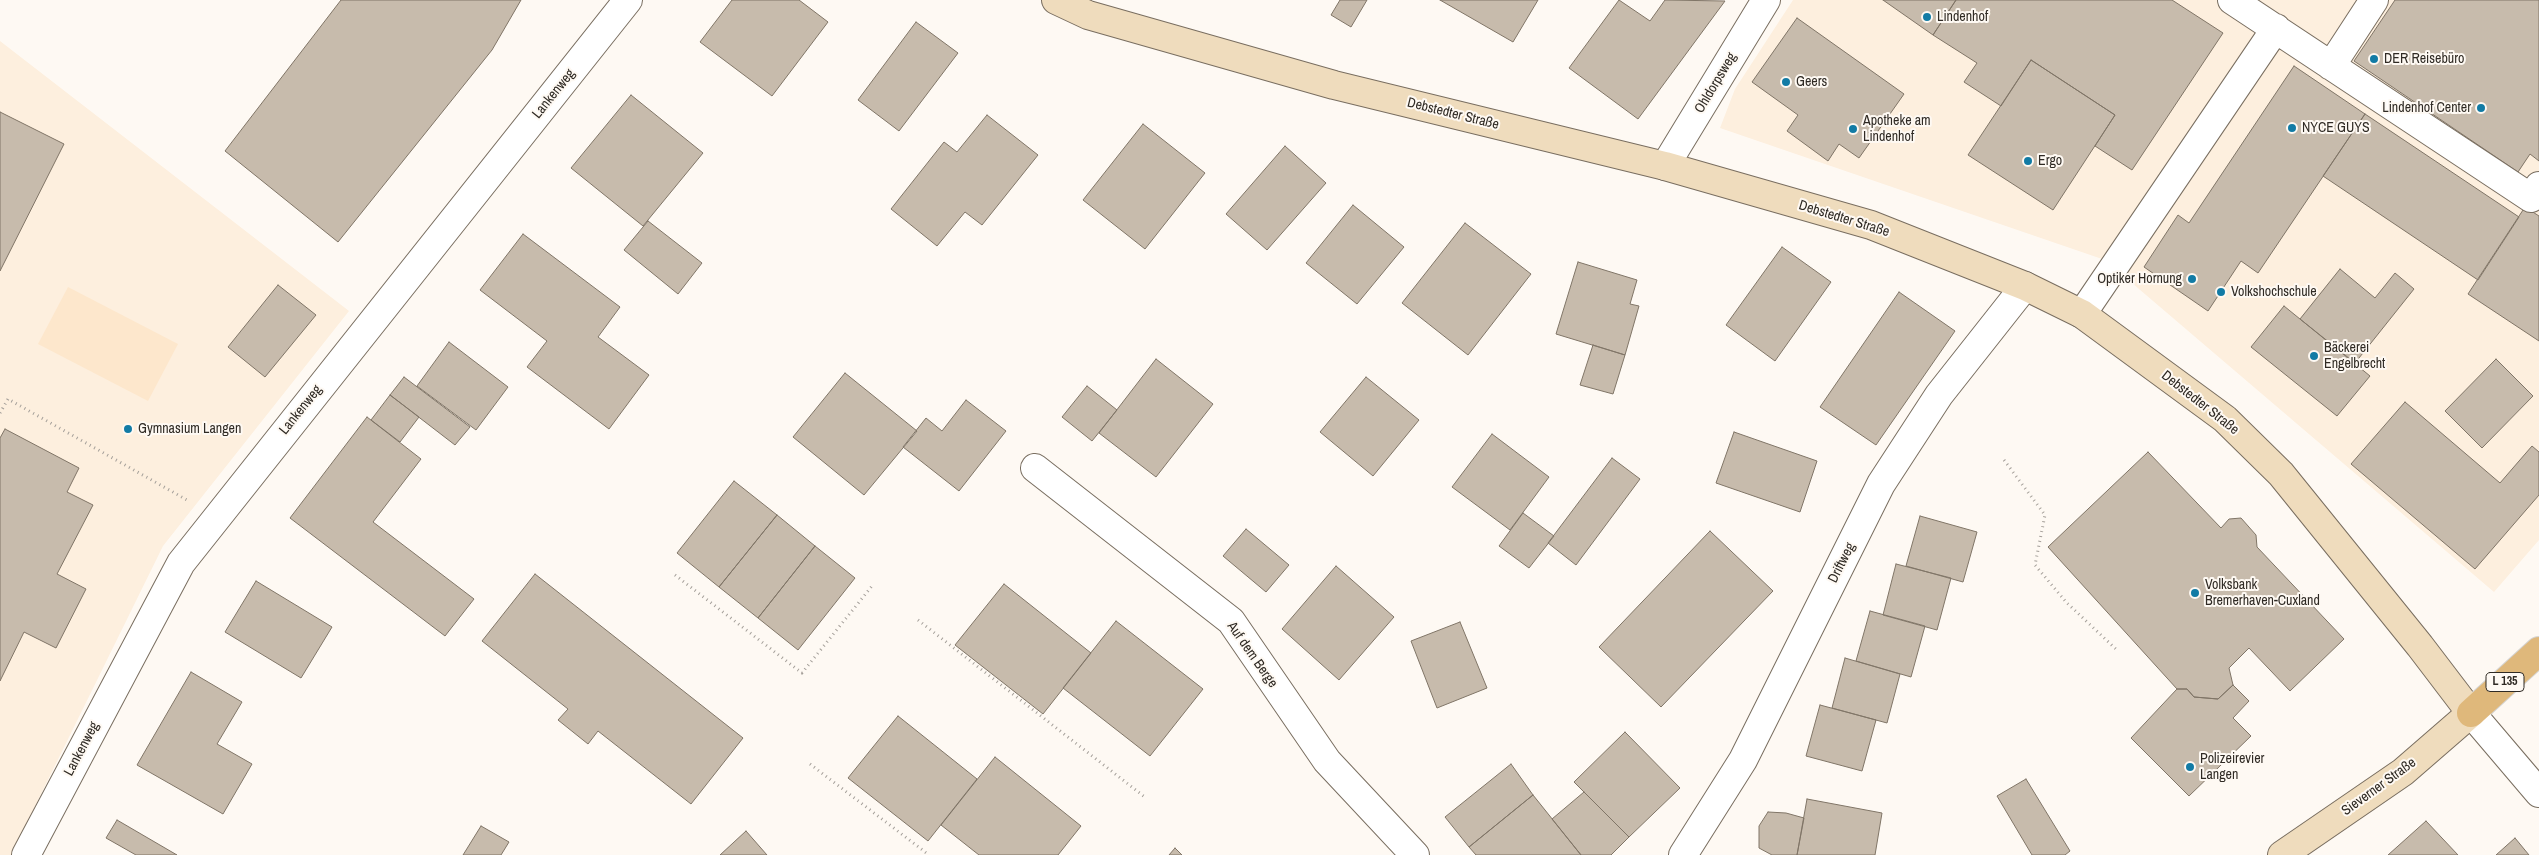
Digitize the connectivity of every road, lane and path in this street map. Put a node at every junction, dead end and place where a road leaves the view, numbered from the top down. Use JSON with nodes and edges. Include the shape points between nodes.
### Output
{"nodes":[{"id":1,"x":628,"y":0,"type":"edge"},
{"id":2,"x":1056,"y":0,"type":"edge"},
{"id":3,"x":1766,"y":0,"type":"edge"},
{"id":4,"x":2232,"y":0,"type":"edge"},
{"id":5,"x":2374,"y":0,"type":"edge"},
{"id":6,"x":2276,"y":28,"type":"junction"},
{"id":7,"x":2331,"y":66,"type":"junction"},
{"id":8,"x":1665,"y":166,"type":"junction"},
{"id":9,"x":2539,"y":186,"type":"edge"},
{"id":10,"x":2025,"y":286,"type":"junction"},
{"id":11,"x":2082,"y":314,"type":"junction"},
{"id":12,"x":0,"y":413,"type":"edge"},
{"id":13,"x":2004,"y":460,"type":"dead end"},
{"id":14,"x":1035,"y":468,"type":"dead end"},
{"id":15,"x":216,"y":517,"type":"junction"},
{"id":16,"x":675,"y":575,"type":"dead end"},
{"id":17,"x":872,"y":586,"type":"dead end"},
{"id":18,"x":918,"y":620,"type":"dead end"},
{"id":19,"x":2118,"y":651,"type":"dead end"},
{"id":20,"x":2539,"y":651,"type":"edge"},
{"id":21,"x":2471,"y":713,"type":"junction"},
{"id":22,"x":810,"y":764,"type":"dead end"},
{"id":23,"x":2539,"y":793,"type":"edge"},
{"id":24,"x":1146,"y":798,"type":"dead end"},
{"id":25,"x":26,"y":855,"type":"edge"},
{"id":26,"x":929,"y":855,"type":"edge"},
{"id":27,"x":1414,"y":855,"type":"edge"},
{"id":28,"x":1683,"y":855,"type":"edge"},
{"id":29,"x":2282,"y":855,"type":"edge"}],
"edges":[{"from":1,"to":15,"type":"street","name":"Lankenweg"},
{"from":2,"to":8,"type":"main road","name":"Debstedter Straße","via":[[1088,15],[1334,85]]},
{"from":3,"to":8,"type":"street","name":"Ohldorpsweg"},
{"from":4,"to":6,"type":"street"},
{"from":5,"to":7,"type":"street"},
{"from":6,"to":7,"type":"street"},
{"from":6,"to":11,"type":"street"},
{"from":7,"to":9,"type":"street","via":[[2531,198]]},
{"from":8,"to":10,"type":"main road","name":"Debstedter Straße","via":[[1871,225]]},
{"from":10,"to":11,"type":"main road","name":"Debstedter Straße"},
{"from":10,"to":28,"type":"street","name":"Driftweg","via":[[1938,395],[1881,484],[1743,760]]},
{"from":11,"to":21,"type":"main road","name":"Debstedter Straße","via":[[2225,419],[2281,474]]},
{"from":12,"to":15,"type":"path","via":[[8,399]]},
{"from":13,"to":19,"type":"path","via":[[2045,515],[2035,565],[2066,602]]},
{"from":14,"to":27,"type":"street","name":"Auf dem Berge","via":[[1231,621],[1328,761]]},
{"from":15,"to":25,"type":"street","name":"Lankenweg","via":[[181,563]]},
{"from":16,"to":17,"type":"path","via":[[802,673]]},
{"from":18,"to":24,"type":"path"},
{"from":20,"to":21,"type":"main road","number":"L 135"},
{"from":21,"to":23,"type":"street"},
{"from":21,"to":29,"type":"main road","name":"Sieverner Straße","number":"L 135","via":[[2403,772]]},
{"from":22,"to":26,"type":"path"}]}
